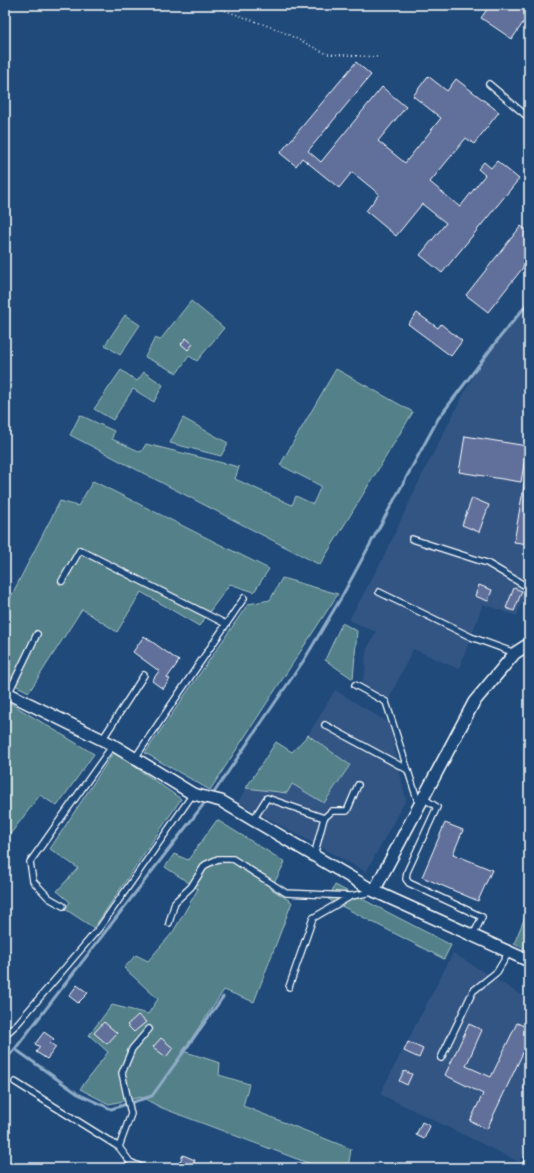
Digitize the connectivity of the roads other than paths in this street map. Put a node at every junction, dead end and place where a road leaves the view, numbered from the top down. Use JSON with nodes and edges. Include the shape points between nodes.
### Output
{"nodes":[{"id":1,"x":489,"y":84,"type":"dead end"},
{"id":2,"x":529,"y":118,"type":"edge"},
{"id":3,"x":412,"y":539,"type":"dead end"},
{"id":4,"x":62,"y":581,"type":"dead end"},
{"id":5,"x":529,"y":588,"type":"edge"},
{"id":6,"x":379,"y":592,"type":"dead end"},
{"id":7,"x":244,"y":598,"type":"dead end"},
{"id":8,"x":226,"y":624,"type":"junction"},
{"id":9,"x":37,"y":634,"type":"dead end"},
{"id":10,"x":529,"y":644,"type":"edge"},
{"id":11,"x":515,"y":653,"type":"junction"},
{"id":12,"x":144,"y":675,"type":"dead end"},
{"id":13,"x":355,"y":685,"type":"dead end"},
{"id":14,"x":7,"y":693,"type":"edge"},
{"id":15,"x":325,"y":725,"type":"dead end"},
{"id":16,"x":102,"y":740,"type":"junction"},
{"id":17,"x":114,"y":745,"type":"junction"},
{"id":18,"x":135,"y":758,"type":"junction"},
{"id":19,"x":408,"y":770,"type":"junction"},
{"id":20,"x":358,"y":786,"type":"dead end"},
{"id":21,"x":193,"y":794,"type":"junction"},
{"id":22,"x":421,"y":802,"type":"junction"},
{"id":23,"x":324,"y":818,"type":"junction"},
{"id":24,"x":253,"y":820,"type":"junction"},
{"id":25,"x":314,"y":856,"type":"junction"},
{"id":26,"x":374,"y":892,"type":"junction"},
{"id":27,"x":351,"y":896,"type":"junction"},
{"id":28,"x":63,"y":906,"type":"dead end"},
{"id":29,"x":169,"y":923,"type":"dead end"},
{"id":30,"x":473,"y":936,"type":"junction"},
{"id":31,"x":509,"y":952,"type":"junction"},
{"id":32,"x":529,"y":961,"type":"edge"},
{"id":33,"x":289,"y":987,"type":"dead end"},
{"id":34,"x":149,"y":1029,"type":"dead end"},
{"id":35,"x":5,"y":1035,"type":"edge"},
{"id":36,"x":441,"y":1058,"type":"dead end"},
{"id":37,"x":15,"y":1082,"type":"dead end"},
{"id":38,"x":119,"y":1147,"type":"junction"},
{"id":39,"x":529,"y":1158,"type":"edge"},
{"id":40,"x":143,"y":1168,"type":"edge"},
{"id":41,"x":524,"y":1168,"type":"edge"}],
"edges":[{"from":1,"to":2,"type":"lane"},
{"from":3,"to":5,"type":"lane","via":[[487,563]]},
{"from":4,"to":8,"type":"lane","via":[[80,550]]},
{"from":6,"to":11,"type":"lane","via":[[471,637]]},
{"from":7,"to":8,"type":"lane"},
{"from":8,"to":18,"type":"lane"},
{"from":9,"to":14,"type":"lane"},
{"from":10,"to":11,"type":"street"},
{"from":11,"to":22,"type":"street","via":[[474,702]]},
{"from":12,"to":16,"type":"lane"},
{"from":13,"to":19,"type":"lane","via":[[386,702]]},
{"from":14,"to":16,"type":"street"},
{"from":15,"to":19,"type":"lane"},
{"from":16,"to":17,"type":"street"},
{"from":17,"to":18,"type":"street"},
{"from":17,"to":28,"type":"lane","via":[[30,862],[33,881],[49,898]]},
{"from":18,"to":21,"type":"street"},
{"from":19,"to":22,"type":"lane"},
{"from":20,"to":23,"type":"lane","via":[[347,811],[332,811]]},
{"from":21,"to":24,"type":"street","via":[[221,801]]},
{"from":21,"to":35,"type":"lane","via":[[100,927]]},
{"from":22,"to":26,"type":"street"},
{"from":22,"to":30,"type":"lane","via":[[437,807],[406,879],[409,883],[482,917]]},
{"from":23,"to":24,"type":"lane","via":[[267,798]]},
{"from":23,"to":25,"type":"lane"},
{"from":24,"to":25,"type":"street"},
{"from":25,"to":26,"type":"street"},
{"from":26,"to":27,"type":"lane"},
{"from":26,"to":30,"type":"street"},
{"from":27,"to":29,"type":"lane","via":[[286,893],[234,859],[218,859],[205,865],[191,887],[175,902]]},
{"from":27,"to":33,"type":"lane","via":[[313,918]]},
{"from":30,"to":31,"type":"street"},
{"from":31,"to":32,"type":"street"},
{"from":31,"to":36,"type":"lane","via":[[497,972],[473,990]]},
{"from":34,"to":38,"type":"lane","via":[[132,1050],[122,1074],[131,1114]]},
{"from":37,"to":38,"type":"lane"},
{"from":38,"to":40,"type":"lane","via":[[130,1162]]},
{"from":39,"to":41,"type":"lane"}]}
